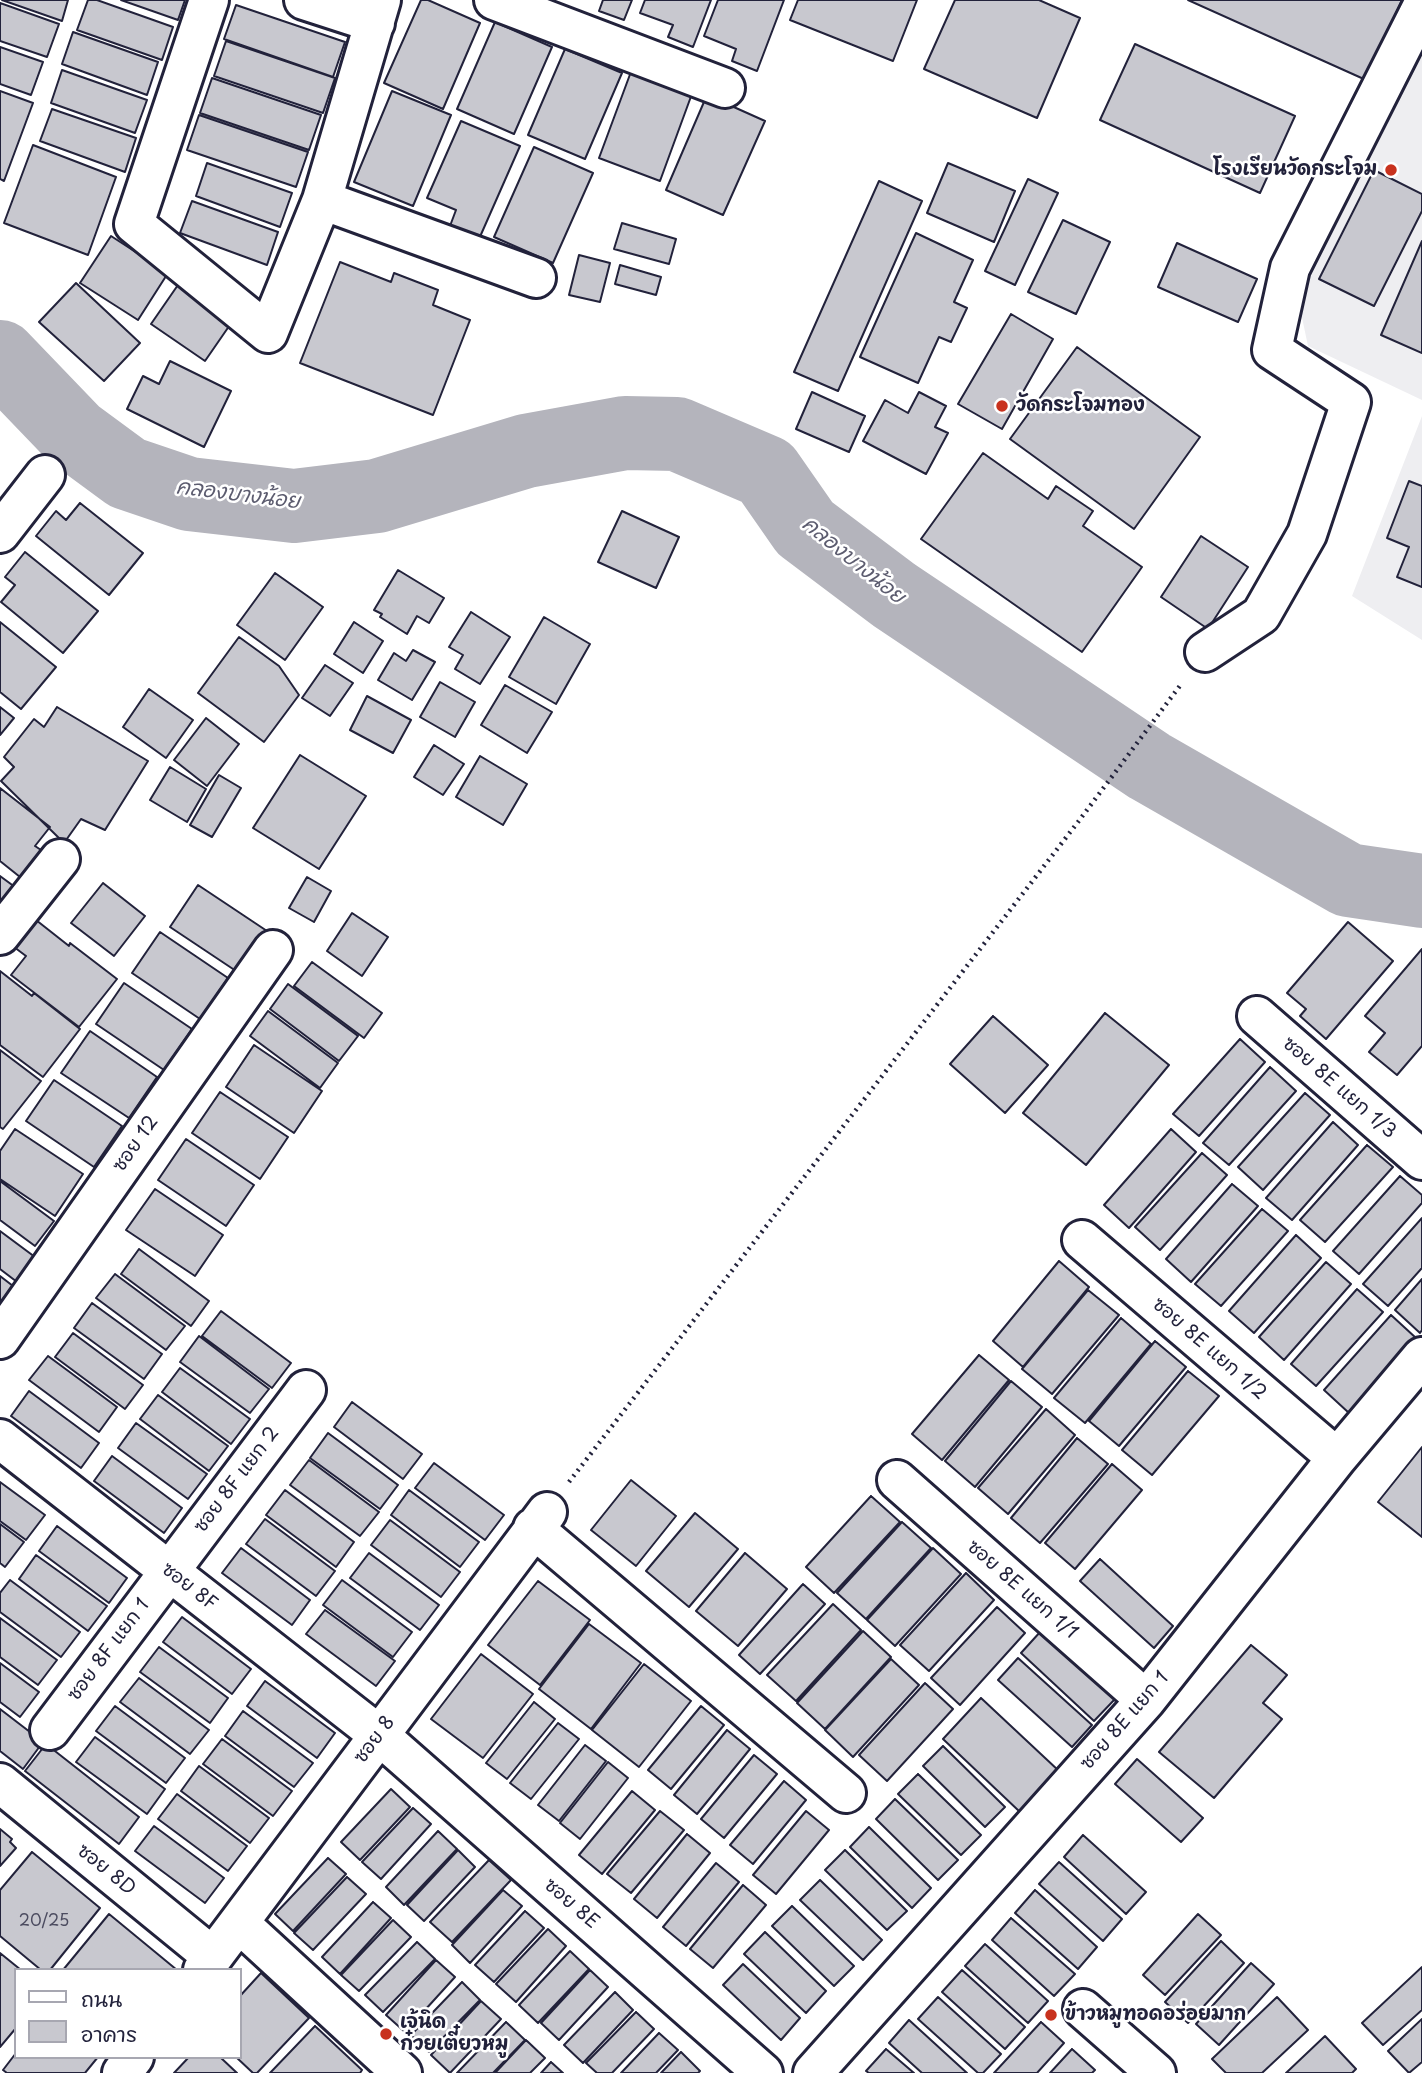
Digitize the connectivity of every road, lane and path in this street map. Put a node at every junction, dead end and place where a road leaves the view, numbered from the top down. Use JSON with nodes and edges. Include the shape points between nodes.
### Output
{"nodes":[{"id":1,"x":209,"y":0,"type":"edge"},
{"id":2,"x":303,"y":0,"type":"edge"},
{"id":3,"x":494,"y":0,"type":"edge"},
{"id":4,"x":1422,"y":7,"type":"edge"},
{"id":5,"x":378,"y":12,"type":"edge"},
{"id":6,"x":725,"y":88,"type":"dead end"},
{"id":7,"x":322,"y":200,"type":"junction"},
{"id":8,"x":536,"y":278,"type":"dead end"},
{"id":9,"x":45,"y":475,"type":"dead end"},
{"id":10,"x":0,"y":533,"type":"edge"},
{"id":11,"x":1205,"y":652,"type":"dead end"},
{"id":12,"x":1170,"y":698,"type":"dead end"},
{"id":13,"x":60,"y":859,"type":"dead end"},
{"id":14,"x":0,"y":935,"type":"edge"},
{"id":15,"x":273,"y":950,"type":"dead end"},
{"id":16,"x":1257,"y":1017,"type":"dead end"},
{"id":17,"x":1422,"y":1160,"type":"edge"},
{"id":18,"x":1082,"y":1240,"type":"dead end"},
{"id":19,"x":0,"y":1339,"type":"edge"},
{"id":20,"x":1422,"y":1357,"type":"edge"},
{"id":21,"x":306,"y":1390,"type":"dead end"},
{"id":22,"x":0,"y":1439,"type":"edge"},
{"id":23,"x":1336,"y":1458,"type":"junction"},
{"id":24,"x":897,"y":1480,"type":"dead end"},
{"id":25,"x":547,"y":1511,"type":"junction"},
{"id":26,"x":168,"y":1571,"type":"junction"},
{"id":27,"x":1146,"y":1700,"type":"junction"},
{"id":28,"x":50,"y":1730,"type":"dead end"},
{"id":29,"x":379,"y":1735,"type":"junction"},
{"id":30,"x":0,"y":1783,"type":"edge"},
{"id":31,"x":846,"y":1793,"type":"dead end"},
{"id":32,"x":239,"y":1923,"type":"junction"},
{"id":33,"x":208,"y":1964,"type":"edge"},
{"id":34,"x":1083,"y":2008,"type":"dead end"},
{"id":35,"x":402,"y":2073,"type":"edge"},
{"id":36,"x":763,"y":2073,"type":"edge"},
{"id":37,"x":813,"y":2073,"type":"edge"},
{"id":38,"x":1156,"y":2073,"type":"edge"}],
"edges":[{"from":1,"to":7,"type":"street","via":[[134,224],[268,333]]},
{"from":2,"to":5,"type":"street"},
{"from":3,"to":6,"type":"street"},
{"from":4,"to":11,"type":"street","via":[[1290,268],[1272,350],[1351,402],[1307,534],[1261,615]]},
{"from":5,"to":7,"type":"street"},
{"from":7,"to":8,"type":"street"},
{"from":9,"to":10,"type":"street"},
{"from":12,"to":25,"type":"path"},
{"from":13,"to":14,"type":"street"},
{"from":15,"to":19,"type":"street","name":"ซอย 12"},
{"from":16,"to":17,"type":"street","name":"ซอย 8E แยก 1/3"},
{"from":18,"to":23,"type":"street","name":"ซอย 8E แยก 1/2"},
{"from":20,"to":23,"type":"street","name":"ซอย 8E แยก 1"},
{"from":21,"to":26,"type":"street","name":"ซอย 8F แยก 2"},
{"from":22,"to":26,"type":"street","name":"ซอย 8F"},
{"from":23,"to":27,"type":"street","name":"ซอย 8E แยก 1"},
{"from":24,"to":27,"type":"street","name":"ซอย 8E แยก 1/1"},
{"from":25,"to":29,"type":"street","name":"ซอย 8"},
{"from":25,"to":31,"type":"street"},
{"from":26,"to":28,"type":"street","name":"ซอย 8F แยก 1"},
{"from":26,"to":29,"type":"street","name":"ซอย 8F"},
{"from":27,"to":37,"type":"street","name":"ซอย 8E แยก 1"},
{"from":29,"to":32,"type":"street","name":"ซอย 8"},
{"from":29,"to":36,"type":"street","name":"ซอย 8E"},
{"from":30,"to":33,"type":"street","name":"ซอย 8D"},
{"from":32,"to":33,"type":"street","name":"ซอย 8"},
{"from":32,"to":35,"type":"street"},
{"from":34,"to":38,"type":"street"}]}
